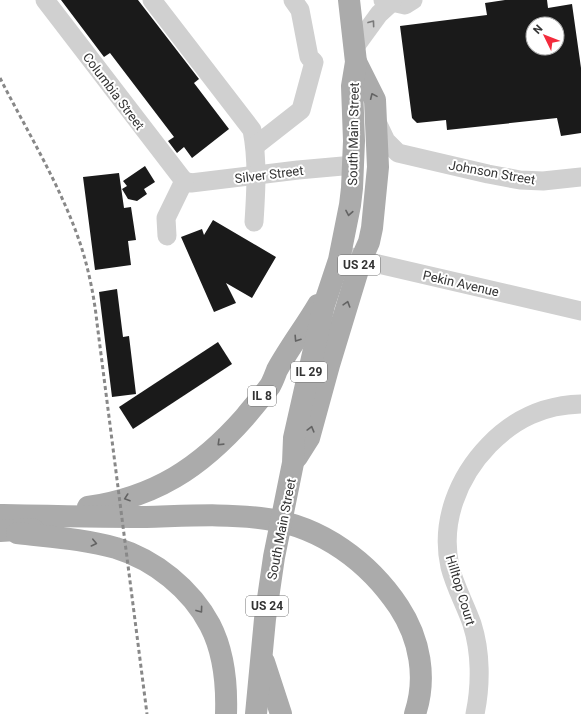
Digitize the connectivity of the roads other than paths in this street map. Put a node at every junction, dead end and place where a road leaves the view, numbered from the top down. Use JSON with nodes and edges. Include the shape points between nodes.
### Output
{"nodes":[{"id":1,"x":45,"y":0,"type":"edge"},
{"id":2,"x":152,"y":0,"type":"edge"},
{"id":3,"x":293,"y":0,"type":"edge"},
{"id":4,"x":349,"y":0,"type":"edge"},
{"id":5,"x":413,"y":0,"type":"edge"},
{"id":6,"x":388,"y":1,"type":"edge"},
{"id":7,"x":356,"y":55,"type":"junction"},
{"id":8,"x":376,"y":119,"type":"junction"},
{"id":9,"x":255,"y":146,"type":"junction"},
{"id":10,"x":426,"y":160,"type":"junction"},
{"id":11,"x":354,"y":165,"type":"junction"},
{"id":12,"x":256,"y":176,"type":"junction"},
{"id":13,"x":581,"y":177,"type":"edge"},
{"id":14,"x":184,"y":181,"type":"junction"},
{"id":15,"x":376,"y":197,"type":"junction"},
{"id":16,"x":254,"y":222,"type":"dead end"},
{"id":17,"x":167,"y":236,"type":"dead end"},
{"id":18,"x":351,"y":257,"type":"junction"},
{"id":19,"x":331,"y":282,"type":"junction"},
{"id":20,"x":581,"y":311,"type":"edge"},
{"id":21,"x":581,"y":404,"type":"edge"},
{"id":22,"x":293,"y":463,"type":"junction"},
{"id":23,"x":0,"y":515,"type":"edge"},
{"id":24,"x":174,"y":521,"type":"junction"},
{"id":25,"x":0,"y":531,"type":"edge"},
{"id":26,"x":329,"y":547,"type":"junction"},
{"id":27,"x":262,"y":654,"type":"junction"},
{"id":28,"x":226,"y":714,"type":"edge"},
{"id":29,"x":256,"y":714,"type":"edge"},
{"id":30,"x":282,"y":714,"type":"edge"},
{"id":31,"x":402,"y":714,"type":"edge"},
{"id":32,"x":415,"y":714,"type":"edge"},
{"id":33,"x":475,"y":714,"type":"edge"}],
"edges":[{"from":1,"to":14,"type":"street","name":"Columbia Street"},
{"from":2,"to":9,"type":"street","via":[[252,130]]},
{"from":3,"to":9,"type":"street","via":[[300,10],[309,57],[314,62],[301,110]]},
{"from":4,"to":7,"type":"main road","name":"South Main Street","number":"US 24"},
{"from":5,"to":6,"type":"street","via":[[405,4]]},
{"from":7,"to":6,"type":"street","one_way":true},
{"from":8,"to":7,"type":"main road","name":"South Main Street","number":"US 24","one_way":true,"via":[[375,100]]},
{"from":7,"to":11,"type":"main road","name":"South Main Street","number":"US 24","via":[[352,86]]},
{"from":8,"to":10,"type":"street","name":"Johnson Street","via":[[384,138],[395,151]]},
{"from":8,"to":15,"type":"main road","name":"South Main Street","number":"US 24"},
{"from":9,"to":12,"type":"street"},
{"from":10,"to":13,"type":"street","name":"Johnson Street","via":[[520,180],[544,181]]},
{"from":10,"to":15,"type":"street","name":"Johnson Street","via":[[403,159],[393,164],[380,179]]},
{"from":11,"to":12,"type":"street","name":"Silver Street"},
{"from":11,"to":18,"type":"main road","name":"South Main Street","number":"US 24","one_way":true,"via":[[350,205]]},
{"from":12,"to":14,"type":"street","name":"Silver Street","via":[[191,183]]},
{"from":12,"to":16,"type":"street"},
{"from":14,"to":17,"type":"street","via":[[166,218]]},
{"from":15,"to":18,"type":"main road","name":"South Main Street","number":"US 24","via":[[369,242]]},
{"from":18,"to":19,"type":"main road","name":"South Main Street","number":"US 24"},
{"from":18,"to":20,"type":"street","name":"Pekin Avenue"},
{"from":22,"to":18,"type":"main road","name":"South Main Street","number":"US 24","one_way":true,"via":[[309,438],[329,365]]},
{"from":19,"to":22,"type":"main road","name":"South Main Street","number":"IL 29","via":[[294,438]]},
{"from":19,"to":23,"type":"main road","number":"IL 8","one_way":true,"via":[[277,370],[271,385],[233,430],[204,458],[186,471],[163,484],[108,504]]},
{"from":21,"to":33,"type":"street","name":"Hilltop Court","via":[[530,414],[501,433],[472,467],[454,501],[448,521],[448,551],[450,566],[472,624],[477,650],[480,682]]},
{"from":22,"to":27,"type":"main road","name":"South Main Street","number":"US 24","via":[[274,557]]},
{"from":23,"to":24,"type":"main road","number":"IL 8"},
{"from":24,"to":25,"type":"main road","number":"IL 8"},
{"from":24,"to":26,"type":"main road","number":"IL 8","via":[[267,519],[297,526]]},
{"from":25,"to":28,"type":"main road","one_way":true,"via":[[86,541],[116,548],[152,564],[174,580],[200,608],[213,632],[224,674]]},
{"from":26,"to":31,"type":"main road","number":"IL 8","via":[[376,594],[401,635],[407,652],[410,674],[406,705]]},
{"from":26,"to":32,"type":"main road","number":"IL 8","via":[[350,554],[375,577],[404,614],[414,638],[421,667],[422,687]]},
{"from":27,"to":29,"type":"main road","name":"South Main Street","number":"US 24"},
{"from":27,"to":30,"type":"main road"}]}
